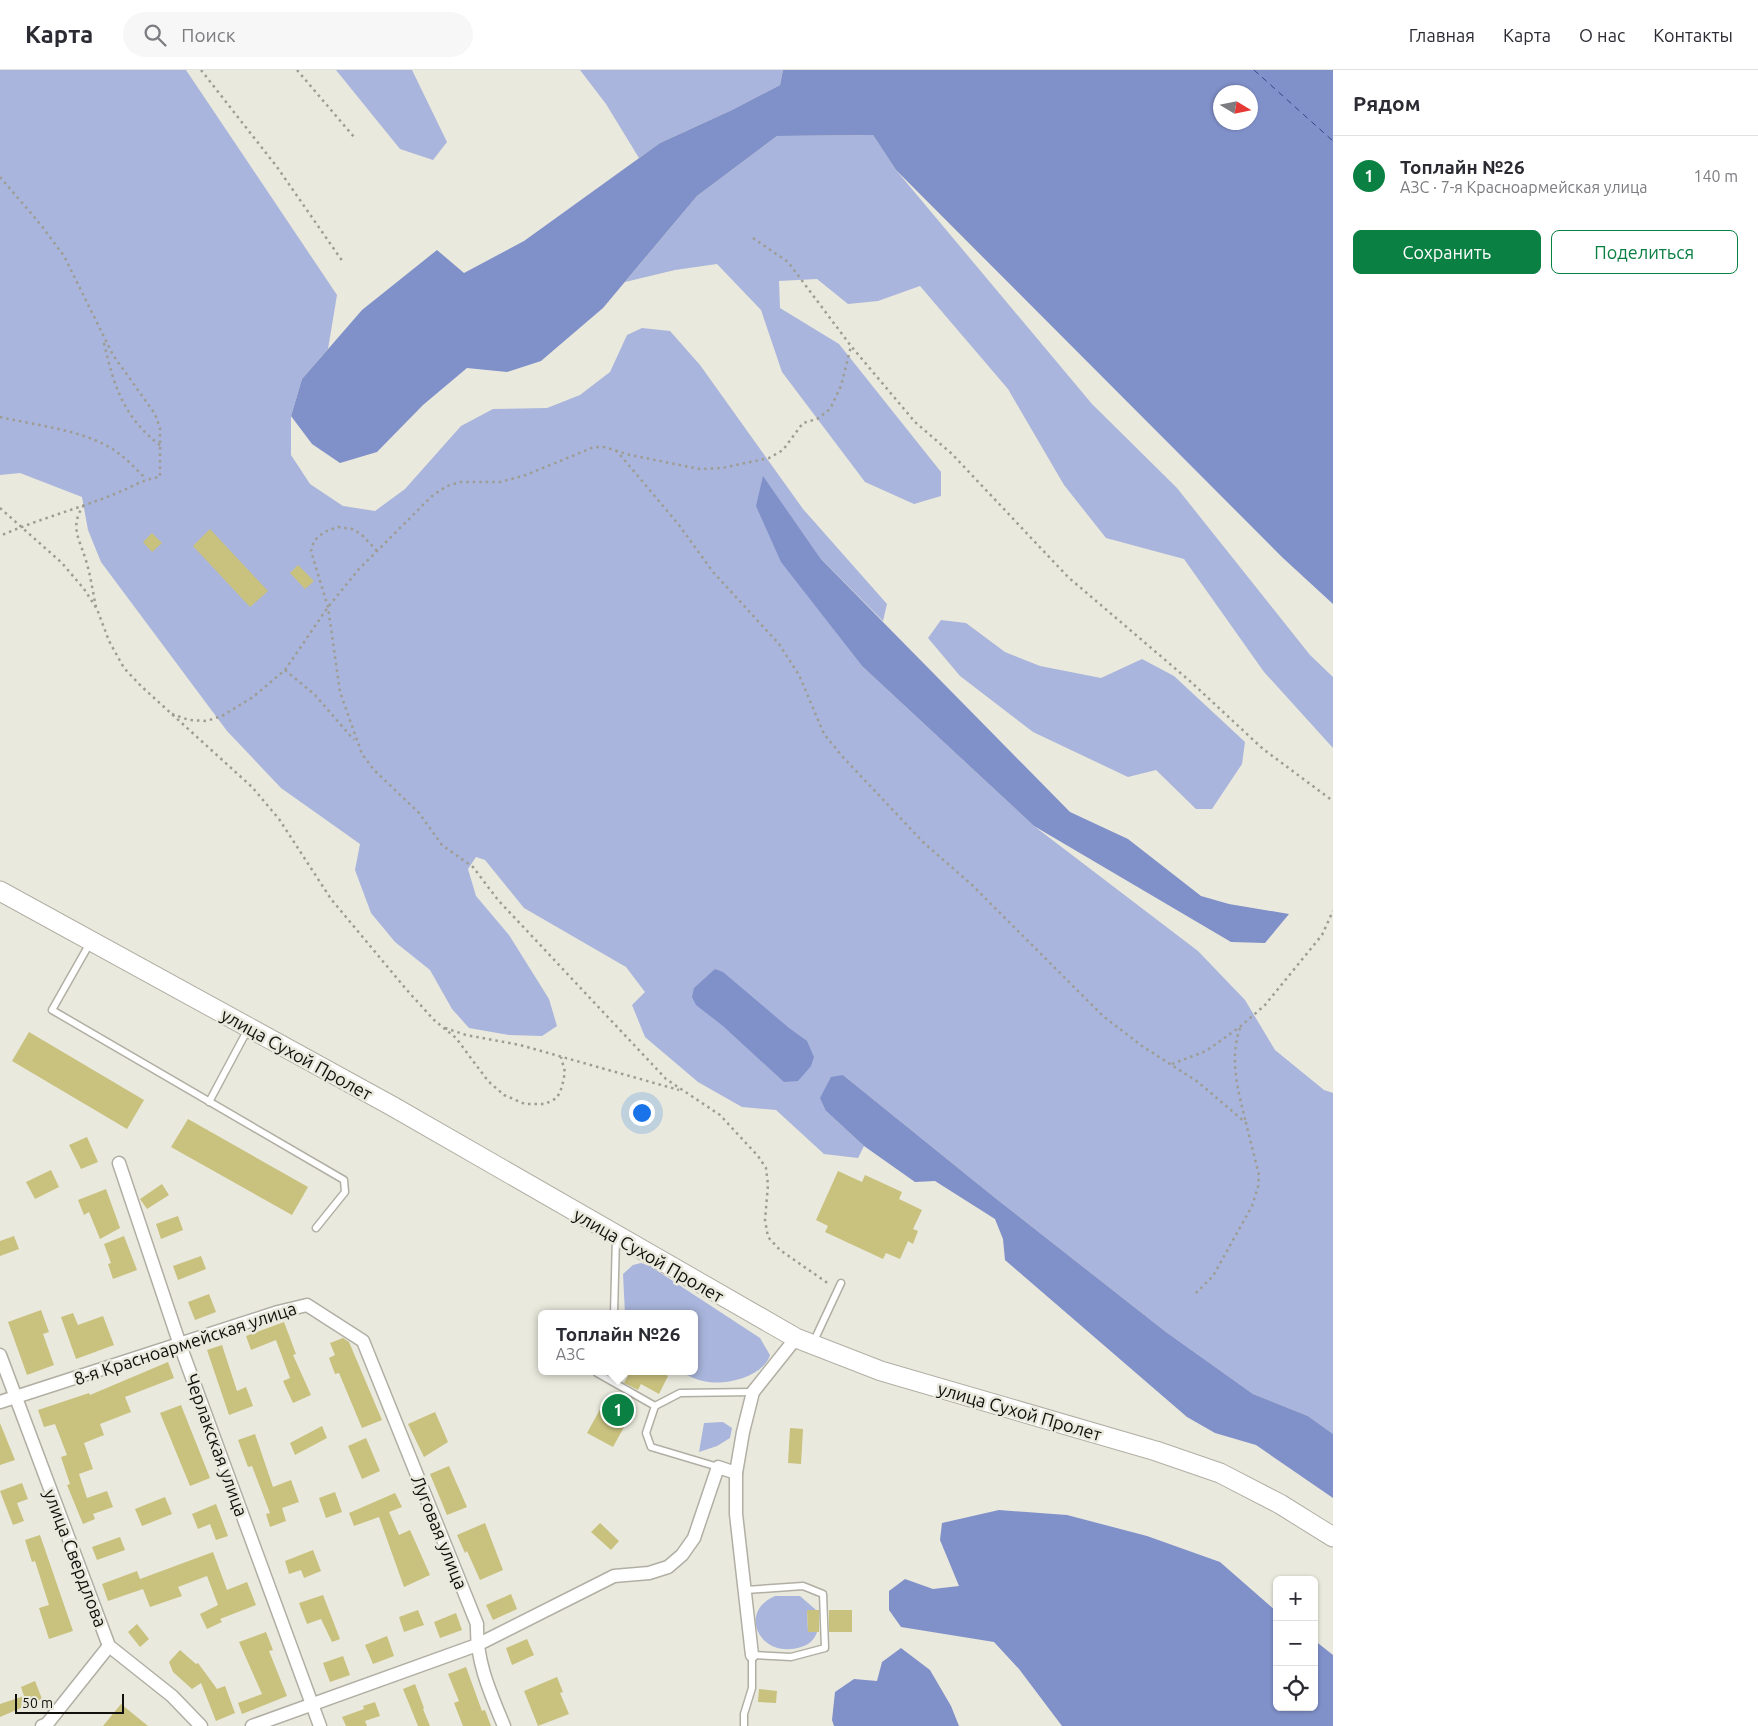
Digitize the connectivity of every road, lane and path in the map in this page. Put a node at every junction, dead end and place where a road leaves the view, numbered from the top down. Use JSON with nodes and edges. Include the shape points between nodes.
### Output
{"nodes":[{"id":1,"x":201,"y":70,"type":"edge"},
{"id":2,"x":298,"y":70,"type":"edge"},
{"id":3,"x":354,"y":136,"type":"dead end"},
{"id":4,"x":0,"y":177,"type":"edge"},
{"id":5,"x":752,"y":238,"type":"dead end"},
{"id":6,"x":343,"y":262,"type":"dead end"},
{"id":7,"x":104,"y":339,"type":"junction"},
{"id":8,"x":851,"y":346,"type":"junction"},
{"id":9,"x":0,"y":417,"type":"edge"},
{"id":10,"x":161,"y":446,"type":"junction"},
{"id":11,"x":616,"y":450,"type":"junction"},
{"id":12,"x":146,"y":479,"type":"junction"},
{"id":13,"x":85,"y":504,"type":"junction"},
{"id":14,"x":0,"y":508,"type":"edge"},
{"id":15,"x":22,"y":526,"type":"junction"},
{"id":16,"x":0,"y":536,"type":"edge"},
{"id":17,"x":377,"y":551,"type":"junction"},
{"id":18,"x":328,"y":607,"type":"junction"},
{"id":19,"x":97,"y":609,"type":"junction"},
{"id":20,"x":285,"y":670,"type":"junction"},
{"id":21,"x":171,"y":713,"type":"junction"},
{"id":22,"x":356,"y":742,"type":"junction"},
{"id":23,"x":1333,"y":801,"type":"edge"},
{"id":24,"x":0,"y":891,"type":"edge"},
{"id":25,"x":1333,"y":911,"type":"edge"},
{"id":26,"x":91,"y":941,"type":"junction"},
{"id":27,"x":1241,"y":1026,"type":"junction"},
{"id":28,"x":443,"y":1027,"type":"junction"},
{"id":29,"x":249,"y":1028,"type":"junction"},
{"id":30,"x":561,"y":1057,"type":"junction"},
{"id":31,"x":1172,"y":1064,"type":"junction"},
{"id":32,"x":680,"y":1090,"type":"junction"},
{"id":33,"x":209,"y":1102,"type":"junction"},
{"id":34,"x":1246,"y":1123,"type":"junction"},
{"id":35,"x":119,"y":1163,"type":"dead end"},
{"id":36,"x":316,"y":1228,"type":"dead end"},
{"id":37,"x":616,"y":1236,"type":"junction"},
{"id":38,"x":841,"y":1283,"type":"dead end"},
{"id":39,"x":1196,"y":1292,"type":"dead end"},
{"id":40,"x":834,"y":1297,"type":"junction"},
{"id":41,"x":614,"y":1310,"type":"edge"},
{"id":42,"x":363,"y":1341,"type":"joint"},
{"id":43,"x":804,"y":1342,"type":"junction"},
{"id":44,"x":180,"y":1344,"type":"junction"},
{"id":45,"x":0,"y":1355,"type":"edge"},
{"id":46,"x":601,"y":1375,"type":"edge"},
{"id":47,"x":753,"y":1392,"type":"junction"},
{"id":48,"x":14,"y":1397,"type":"junction"},
{"id":49,"x":0,"y":1402,"type":"edge"},
{"id":50,"x":655,"y":1406,"type":"junction"},
{"id":51,"x":718,"y":1468,"type":"junction"},
{"id":52,"x":736,"y":1473,"type":"junction"},
{"id":53,"x":1333,"y":1537,"type":"edge"},
{"id":54,"x":746,"y":1590,"type":"junction"},
{"id":55,"x":477,"y":1645,"type":"junction"},
{"id":56,"x":109,"y":1646,"type":"junction"},
{"id":57,"x":752,"y":1655,"type":"junction"},
{"id":58,"x":312,"y":1704,"type":"junction"},
{"id":59,"x":42,"y":1726,"type":"edge"},
{"id":60,"x":201,"y":1726,"type":"edge"},
{"id":61,"x":252,"y":1726,"type":"edge"},
{"id":62,"x":320,"y":1726,"type":"edge"},
{"id":63,"x":504,"y":1726,"type":"edge"},
{"id":64,"x":744,"y":1726,"type":"edge"}],
"edges":[{"from":1,"to":6,"type":"path","via":[[276,167]]},
{"from":2,"to":3,"type":"path"},
{"from":4,"to":7,"type":"path","via":[[64,256]]},
{"from":5,"to":8,"type":"path","via":[[788,262]]},
{"from":7,"to":10,"type":"path","via":[[154,414],[160,428]]},
{"from":7,"to":10,"type":"path","via":[[116,389],[131,417]]},
{"from":8,"to":11,"type":"path","via":[[841,386],[830,409],[817,419],[803,423],[783,450],[769,458],[700,469]]},
{"from":8,"to":23,"type":"path","via":[[915,422],[952,454],[1068,577],[1191,682],[1263,749]]},
{"from":9,"to":12,"type":"path","via":[[51,427],[96,442],[114,450]]},
{"from":10,"to":12,"type":"path","via":[[160,477]]},
{"from":11,"to":17,"type":"path","via":[[594,447],[557,464],[500,482],[460,482],[447,486],[433,495]]},
{"from":11,"to":31,"type":"path","via":[[673,518],[712,572],[779,644],[799,675],[824,734],[842,756],[923,842],[972,885],[1103,1016]]},
{"from":12,"to":13,"type":"path"},
{"from":13,"to":15,"type":"path"},
{"from":13,"to":19,"type":"path","via":[[78,514],[76,528]]},
{"from":14,"to":15,"type":"path"},
{"from":15,"to":16,"type":"path"},
{"from":15,"to":19,"type":"path","via":[[84,588]]},
{"from":17,"to":18,"type":"path"},
{"from":17,"to":18,"type":"path","via":[[352,529],[338,527],[324,532],[314,541],[311,551],[313,563]]},
{"from":18,"to":20,"type":"path"},
{"from":18,"to":22,"type":"path","via":[[340,692]]},
{"from":19,"to":21,"type":"path","via":[[124,668]]},
{"from":20,"to":21,"type":"path","via":[[253,697],[222,716],[206,721],[189,720]]},
{"from":20,"to":22,"type":"path","via":[[315,695]]},
{"from":21,"to":28,"type":"path","via":[[252,787],[279,819],[331,899],[388,969]]},
{"from":22,"to":32,"type":"path","via":[[374,770],[419,812],[442,846],[472,866],[498,900],[666,1079]]},
{"from":24,"to":26,"type":"main road","name":"улица Сухой Пролет"},
{"from":25,"to":27,"type":"path","via":[[1322,935],[1265,1004]]},
{"from":26,"to":29,"type":"main road","name":"улица Сухой Пролет"},
{"from":26,"to":33,"type":"lane","via":[[52,1010]]},
{"from":27,"to":31,"type":"path","via":[[1206,1051]]},
{"from":27,"to":34,"type":"path","via":[[1234,1058]]},
{"from":28,"to":30,"type":"path"},
{"from":28,"to":30,"type":"path","via":[[456,1038],[488,1081],[504,1095],[524,1104],[545,1104],[557,1098],[565,1072]]},
{"from":29,"to":33,"type":"lane"},
{"from":29,"to":37,"type":"main road","name":"улица Сухой Пролет","via":[[500,1167]]},
{"from":30,"to":32,"type":"path"},
{"from":31,"to":34,"type":"path","via":[[1230,1107]]},
{"from":32,"to":40,"type":"path","via":[[720,1115],[758,1156],[766,1168],[765,1220],[768,1237],[780,1250],[829,1284]]},
{"from":33,"to":36,"type":"lane","via":[[344,1180],[346,1192]]},
{"from":34,"to":39,"type":"path","via":[[1259,1175],[1258,1186],[1248,1213],[1213,1276]]},
{"from":35,"to":44,"type":"street","name":"Черлакская улица"},
{"from":37,"to":41,"type":"lane"},
{"from":37,"to":43,"type":"main road","name":"улица Сухой Пролет"},
{"from":38,"to":40,"type":"lane"},
{"from":40,"to":43,"type":"lane"},
{"from":42,"to":44,"type":"street","name":"8-я Красноармейская улица","via":[[307,1305]]},
{"from":42,"to":55,"type":"street","name":"Луговая улица","via":[[477,1624]]},
{"from":43,"to":47,"type":"street"},
{"from":43,"to":53,"type":"main road","name":"улица Сухой Пролет","via":[[881,1371],[1204,1467],[1259,1492]]},
{"from":44,"to":48,"type":"street","name":"8-я Красноармейская улица"},
{"from":44,"to":58,"type":"street","name":"Черлакская улица"},
{"from":45,"to":48,"type":"street","name":"улица Свердлова"},
{"from":46,"to":50,"type":"lane"},
{"from":47,"to":50,"type":"lane","via":[[680,1393]]},
{"from":47,"to":52,"type":"street"},
{"from":48,"to":49,"type":"street","name":"8-я Красноармейская улица"},
{"from":48,"to":56,"type":"street","name":"улица Свердлова"},
{"from":50,"to":51,"type":"lane","via":[[646,1432],[651,1447]]},
{"from":51,"to":52,"type":"street"},
{"from":51,"to":55,"type":"street","via":[[694,1538],[668,1567],[649,1573],[614,1576]]},
{"from":52,"to":54,"type":"street","via":[[736,1514]]},
{"from":54,"to":57,"type":"street"},
{"from":54,"to":57,"type":"lane","via":[[803,1586],[823,1594],[825,1648],[791,1657]]},
{"from":55,"to":58,"type":"street"},
{"from":55,"to":63,"type":"street","name":"Луговая улица","via":[[482,1670]]},
{"from":56,"to":59,"type":"street","via":[[47,1724]]},
{"from":56,"to":60,"type":"street","name":"улица Свердлова","via":[[172,1696]]},
{"from":57,"to":64,"type":"lane","via":[[752,1688]]},
{"from":58,"to":61,"type":"street"},
{"from":58,"to":62,"type":"street","name":"Черлакская улица"}]}
